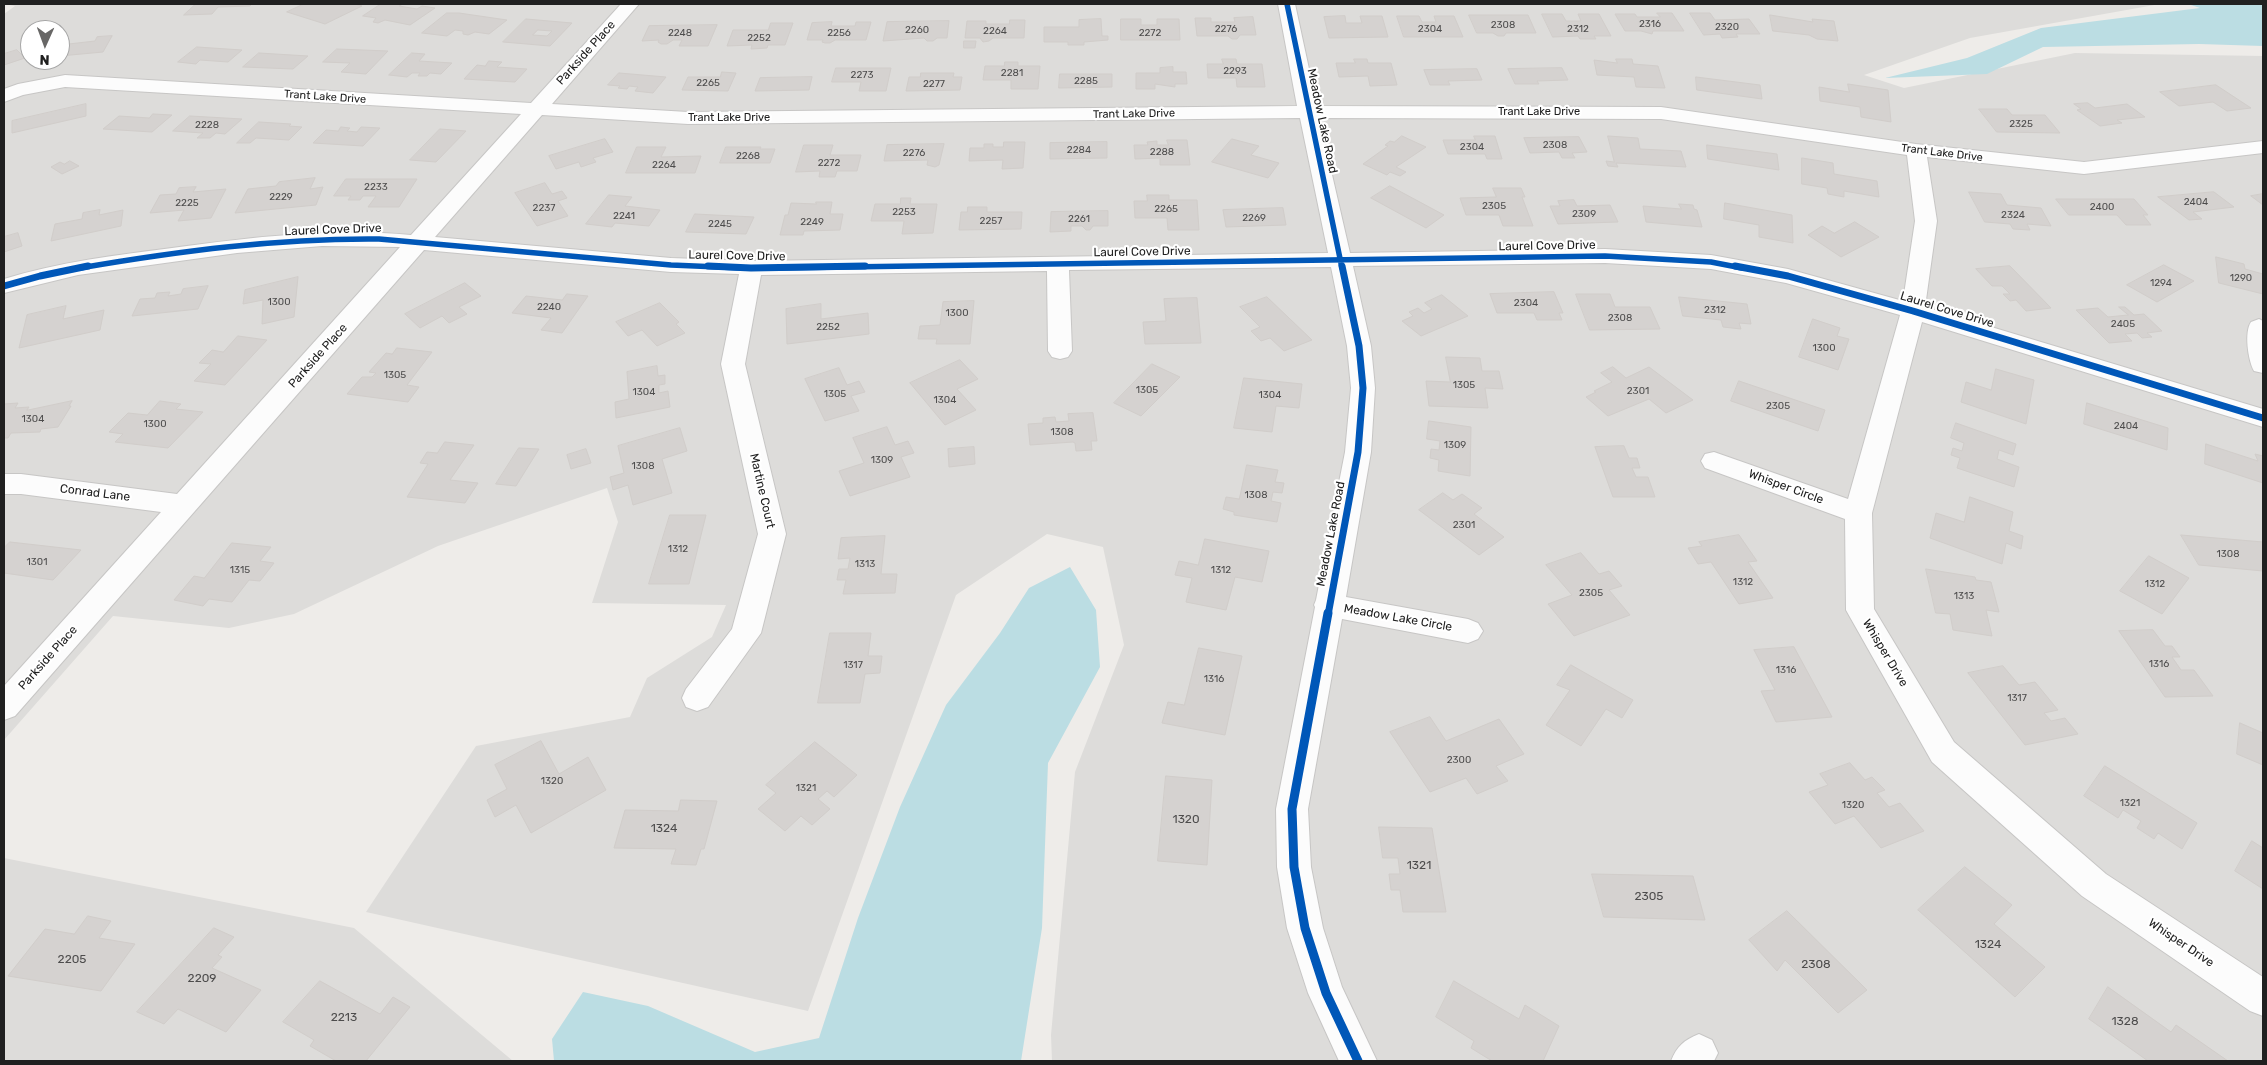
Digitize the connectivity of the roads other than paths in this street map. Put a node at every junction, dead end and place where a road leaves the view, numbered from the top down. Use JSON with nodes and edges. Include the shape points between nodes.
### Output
{"nodes":[{"id":1,"x":630,"y":4,"type":"edge"},
{"id":2,"x":1287,"y":4,"type":"edge"},
{"id":3,"x":4,"y":96,"type":"edge"},
{"id":4,"x":534,"y":110,"type":"junction"},
{"id":5,"x":1308,"y":112,"type":"junction"},
{"id":6,"x":2263,"y":147,"type":"edge"},
{"id":7,"x":1916,"y":150,"type":"junction"},
{"id":8,"x":419,"y":242,"type":"junction"},
{"id":9,"x":1341,"y":261,"type":"junction"},
{"id":10,"x":1058,"y":264,"type":"junction"},
{"id":11,"x":751,"y":268,"type":"junction"},
{"id":12,"x":4,"y":286,"type":"edge"},
{"id":13,"x":1913,"y":311,"type":"junction"},
{"id":14,"x":2259,"y":327,"type":"dead end"},
{"id":15,"x":1060,"y":351,"type":"dead end"},
{"id":16,"x":2263,"y":365,"type":"edge"},
{"id":17,"x":2263,"y":418,"type":"edge"},
{"id":18,"x":1714,"y":460,"type":"dead end"},
{"id":19,"x":4,"y":484,"type":"edge"},
{"id":20,"x":185,"y":505,"type":"junction"},
{"id":21,"x":1858,"y":513,"type":"junction"},
{"id":22,"x":1328,"y":605,"type":"junction"},
{"id":23,"x":1468,"y":631,"type":"dead end"},
{"id":24,"x":698,"y":698,"type":"dead end"},
{"id":25,"x":4,"y":707,"type":"edge"},
{"id":26,"x":2263,"y":998,"type":"edge"},
{"id":27,"x":1358,"y":1061,"type":"edge"}],
"edges":[{"from":1,"to":4,"type":"street","name":"Parkside Place"},
{"from":2,"to":5,"type":"street","name":"Meadow Lake Road"},
{"from":3,"to":4,"type":"street","name":"Trant Lake Drive","via":[[65,81]]},
{"from":4,"to":5,"type":"street","name":"Trant Lake Drive","via":[[688,118]]},
{"from":4,"to":8,"type":"street","name":"Parkside Place"},
{"from":5,"to":7,"type":"street","name":"Trant Lake Drive","via":[[1661,113]]},
{"from":5,"to":9,"type":"street","name":"Meadow Lake Road"},
{"from":6,"to":7,"type":"street","name":"Trant Lake Drive","via":[[2084,168]]},
{"from":7,"to":13,"type":"street","name":"Whisper Drive","via":[[1926,221]]},
{"from":8,"to":11,"type":"street","name":"Laurel Cove Drive","via":[[670,266]]},
{"from":8,"to":12,"type":"street","name":"Laurel Cove Drive","via":[[300,240],[87,266]]},
{"from":8,"to":20,"type":"street","name":"Parkside Place"},
{"from":9,"to":10,"type":"street","name":"Laurel Cove Drive"},
{"from":9,"to":13,"type":"street","name":"Laurel Cove Drive","via":[[1605,256],[1674,259],[1740,266],[1788,276]]},
{"from":9,"to":22,"type":"street","name":"Meadow Lake Road","via":[[1359,346],[1363,388],[1358,452]]},
{"from":10,"to":11,"type":"street","name":"Laurel Cove Drive"},
{"from":10,"to":15,"type":"street"},
{"from":11,"to":24,"type":"street","name":"Martine Court","via":[[732,364],[772,534],[746,633]]},
{"from":13,"to":17,"type":"street","name":"Laurel Cove Drive"},
{"from":13,"to":21,"type":"street","name":"Whisper Drive"},
{"from":14,"to":16,"type":"street"},
{"from":18,"to":21,"type":"street","name":"Whisper Circle"},
{"from":19,"to":20,"type":"street","name":"Conrad Lane"},
{"from":20,"to":25,"type":"street","name":"Parkside Place"},
{"from":21,"to":26,"type":"street","name":"Whisper Drive","via":[[1860,610],[1943,752],[2094,885]]},
{"from":22,"to":23,"type":"street","name":"Meadow Lake Circle"},
{"from":22,"to":27,"type":"street","name":"Meadow Lake Road","via":[[1292,809],[1294,866],[1305,928],[1326,993]]}]}
